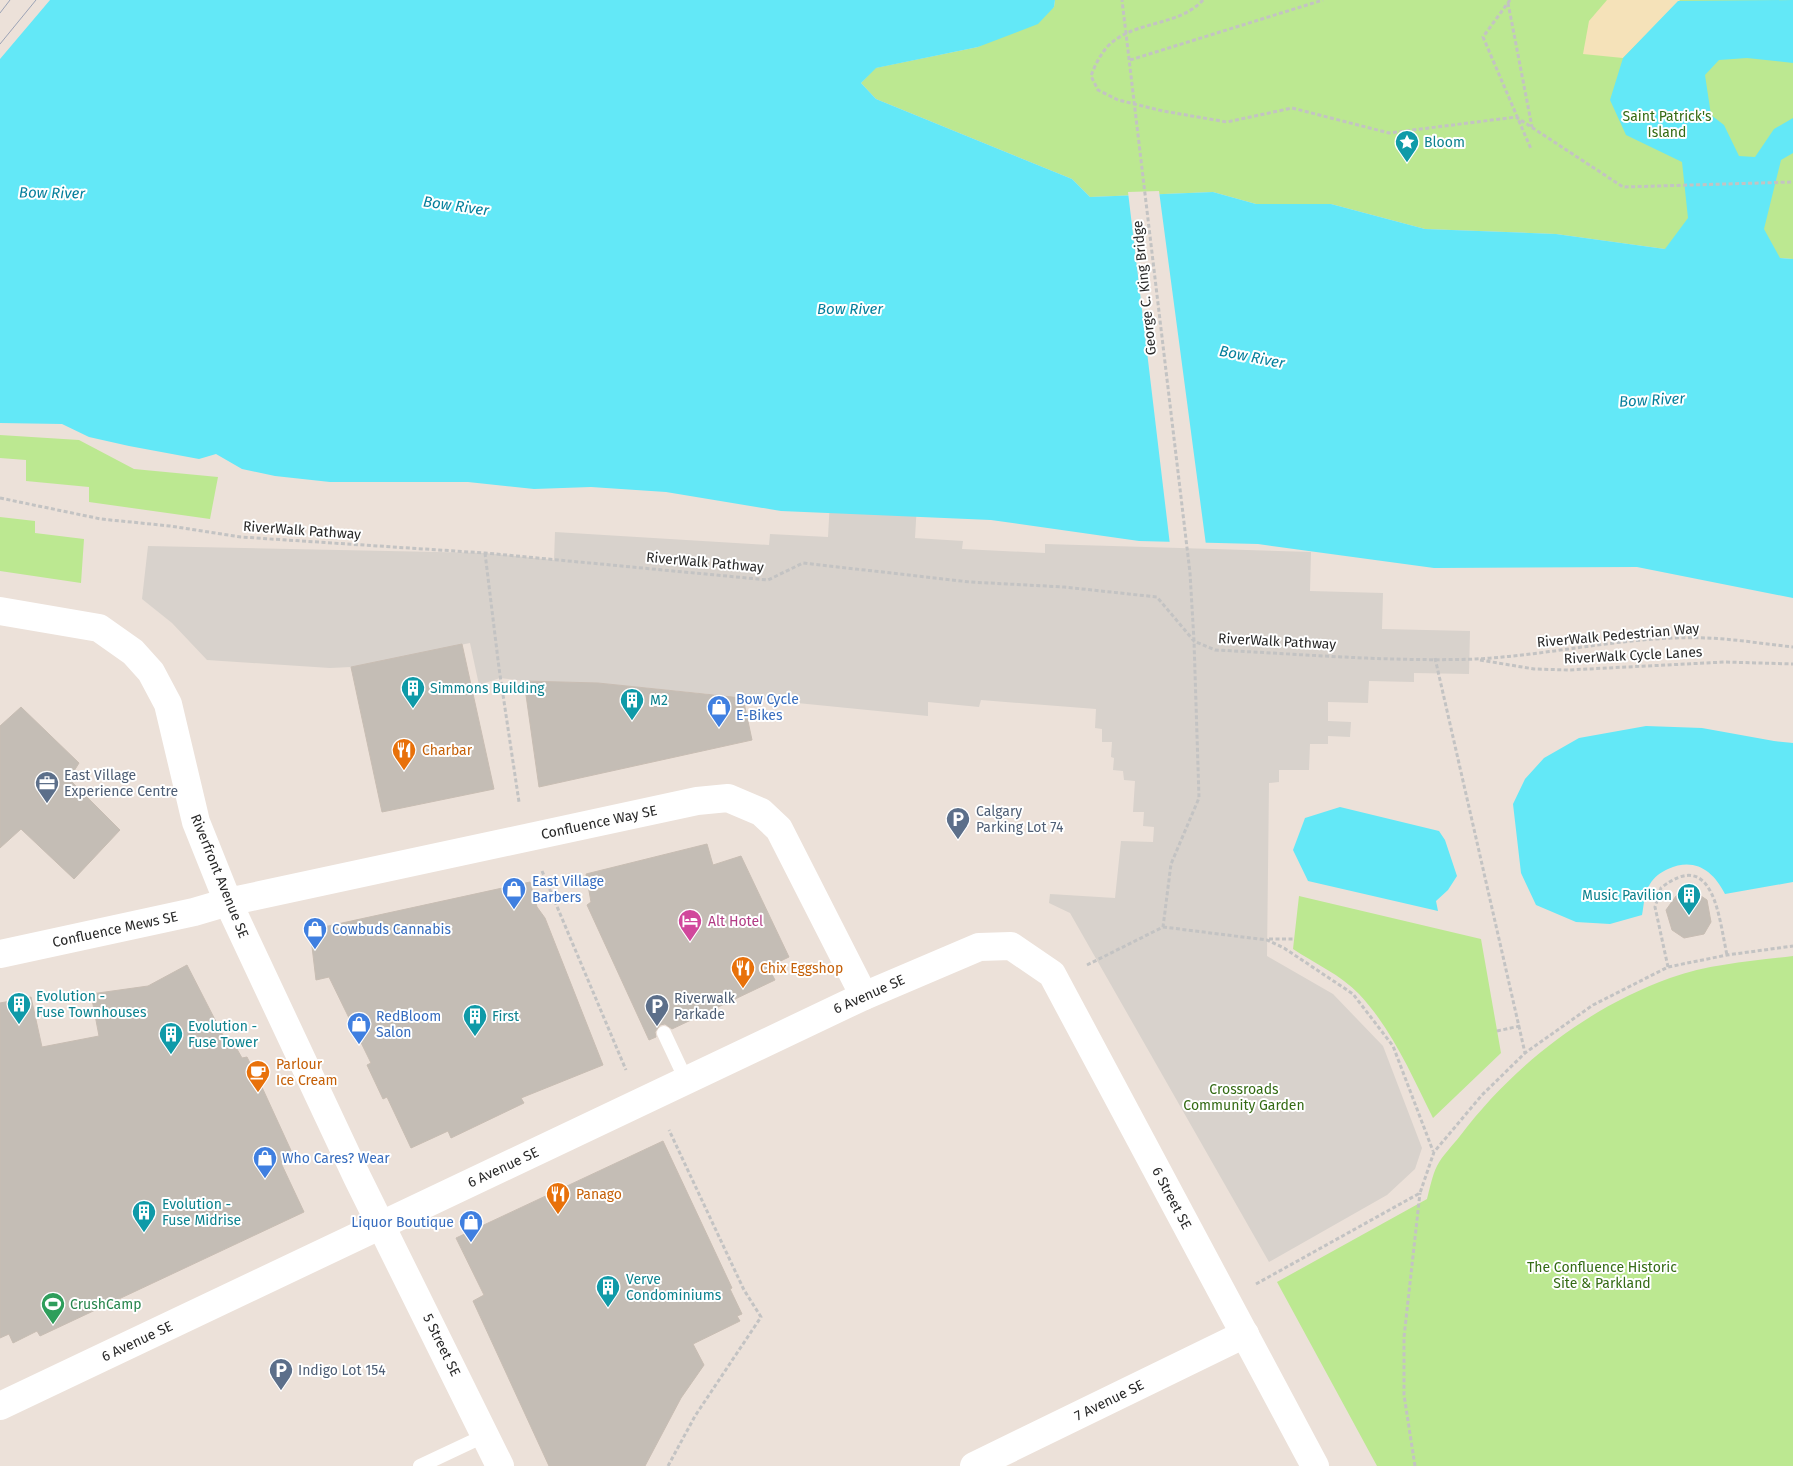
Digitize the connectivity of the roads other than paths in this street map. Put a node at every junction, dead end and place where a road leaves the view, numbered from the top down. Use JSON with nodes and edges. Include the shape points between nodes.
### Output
{"nodes":[{"id":1,"x":0,"y":611,"type":"edge"},
{"id":2,"x":228,"y":902,"type":"junction"},
{"id":3,"x":1011,"y":946,"type":"joint"},
{"id":4,"x":0,"y":954,"type":"edge"},
{"id":5,"x":864,"y":996,"type":"junction"},
{"id":6,"x":664,"y":1033,"type":"dead end"},
{"id":7,"x":686,"y":1080,"type":"junction"},
{"id":8,"x":382,"y":1225,"type":"junction"},
{"id":9,"x":1245,"y":1334,"type":"junction"},
{"id":10,"x":0,"y":1406,"type":"edge"},
{"id":11,"x":486,"y":1435,"type":"junction"},
{"id":12,"x":420,"y":1466,"type":"edge"},
{"id":13,"x":500,"y":1466,"type":"edge"},
{"id":14,"x":974,"y":1466,"type":"edge"},
{"id":15,"x":1315,"y":1466,"type":"edge"}],
"edges":[{"from":1,"to":2,"type":"street","name":"Riverfront Avenue SE","via":[[99,628],[133,652],[151,672],[168,704],[196,822]]},
{"from":2,"to":4,"type":"street","name":"Confluence Mews SE"},
{"from":2,"to":5,"type":"street","name":"Confluence Way SE","via":[[697,801],[728,798],[760,812],[780,829]]},
{"from":2,"to":8,"type":"street","name":"Riverfront Avenue SE"},
{"from":3,"to":5,"type":"street","name":"6 Avenue SE","via":[[979,947]]},
{"from":3,"to":9,"type":"street","name":"6 Street SE","via":[[1052,974]]},
{"from":5,"to":7,"type":"street","name":"6 Avenue SE"},
{"from":6,"to":7,"type":"lane"},
{"from":7,"to":8,"type":"street","name":"6 Avenue SE"},
{"from":8,"to":10,"type":"street","name":"6 Avenue SE"},
{"from":8,"to":11,"type":"street","name":"5 Street SE"},
{"from":9,"to":14,"type":"street","name":"7 Avenue SE"},
{"from":9,"to":15,"type":"street","name":"6 Street SE"},
{"from":11,"to":12,"type":"lane"},
{"from":11,"to":13,"type":"street","name":"5 Street SE"}]}
